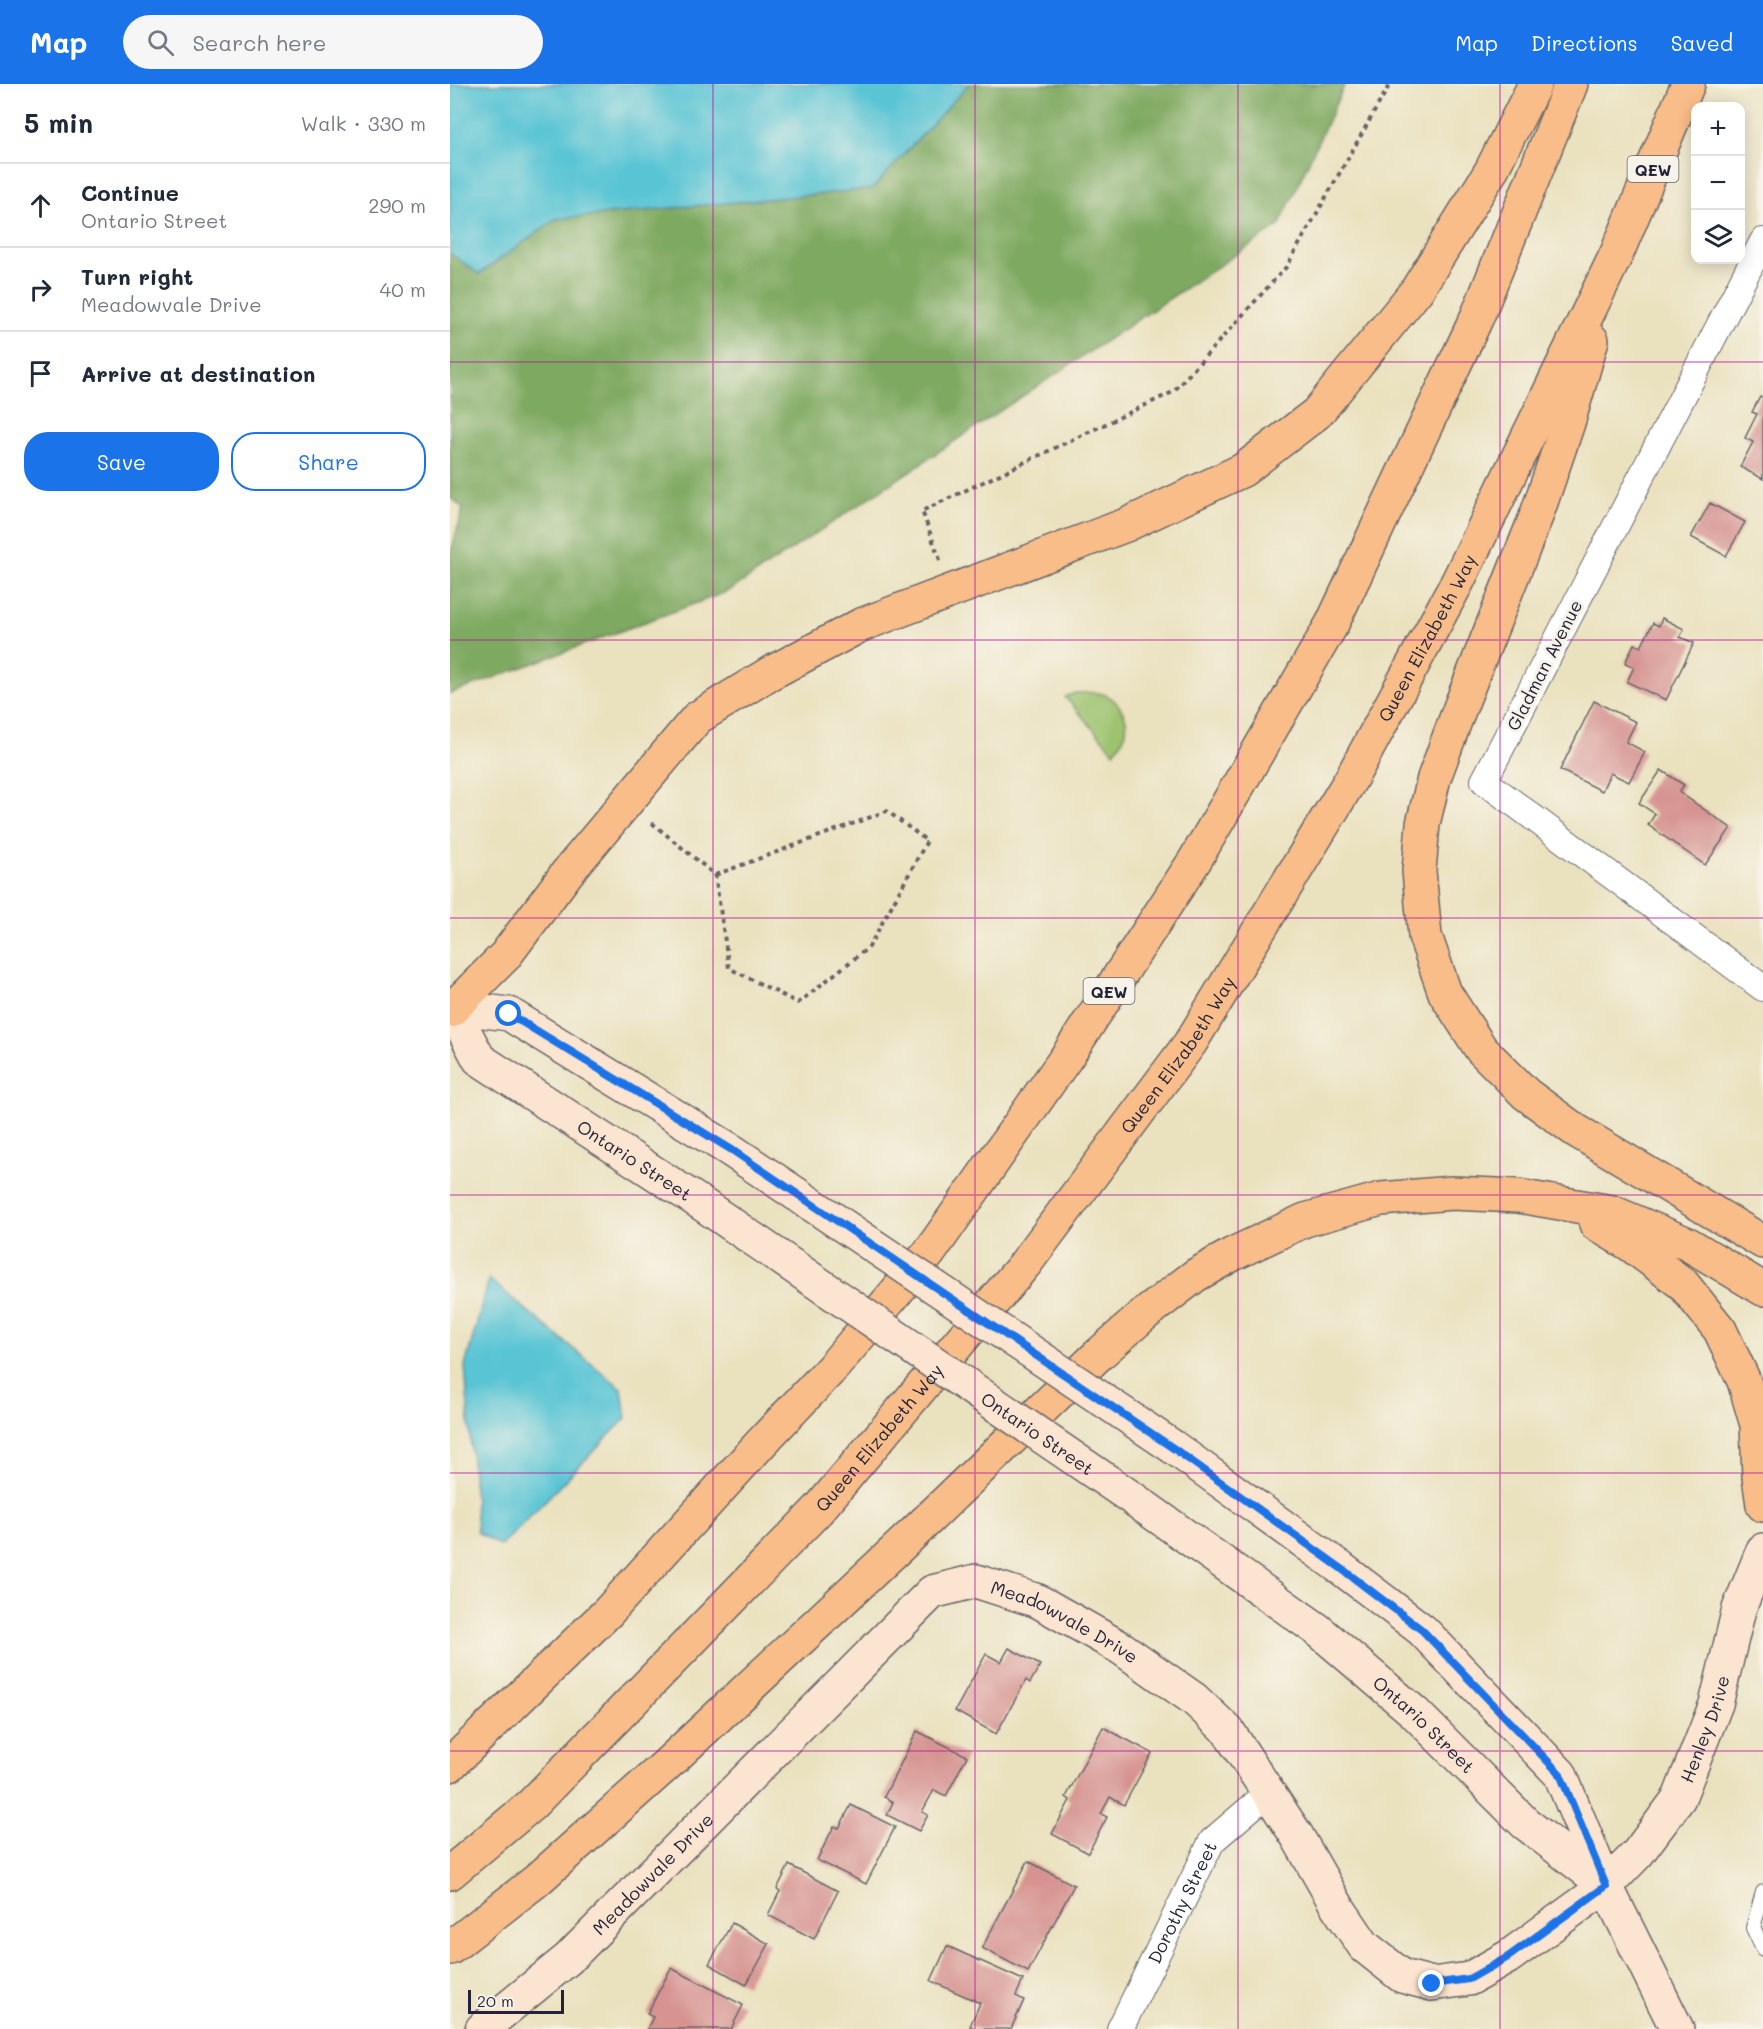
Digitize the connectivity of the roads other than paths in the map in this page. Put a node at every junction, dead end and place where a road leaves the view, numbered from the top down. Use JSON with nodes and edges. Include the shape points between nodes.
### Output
{"nodes":[{"id":1,"x":1535,"y":84,"type":"edge"},
{"id":2,"x":1571,"y":84,"type":"edge"},
{"id":3,"x":1688,"y":84,"type":"edge"},
{"id":4,"x":1763,"y":241,"type":"edge"},
{"id":5,"x":1617,"y":253,"type":"junction"},
{"id":6,"x":1763,"y":988,"type":"edge"},
{"id":7,"x":451,"y":1009,"type":"edge"},
{"id":8,"x":1518,"y":1196,"type":"junction"},
{"id":9,"x":1763,"y":1242,"type":"edge"},
{"id":10,"x":1763,"y":1289,"type":"edge"},
{"id":11,"x":1763,"y":1505,"type":"edge"},
{"id":12,"x":1763,"y":1550,"type":"edge"},
{"id":13,"x":450,"y":1765,"type":"edge"},
{"id":14,"x":1268,"y":1793,"type":"junction"},
{"id":15,"x":450,"y":1873,"type":"edge"},
{"id":16,"x":1606,"y":1886,"type":"junction"},
{"id":17,"x":1763,"y":1892,"type":"edge"},
{"id":18,"x":450,"y":1948,"type":"edge"},
{"id":19,"x":1763,"y":1949,"type":"edge"},
{"id":20,"x":482,"y":2029,"type":"edge"},
{"id":21,"x":1120,"y":2029,"type":"edge"},
{"id":22,"x":1677,"y":2029,"type":"edge"}],
"edges":[{"from":1,"to":7,"type":"highway","via":[[1491,171],[1417,290],[1317,413],[1243,470],[1125,525],[861,625],[697,718],[567,873],[505,956]]},
{"from":2,"to":13,"type":"highway","number":"QEW","via":[[1477,316],[1332,624],[1195,860],[1068,1055],[929,1253],[833,1367],[608,1612]]},
{"from":3,"to":5,"type":"highway","name":"Queen Elizabeth Way","number":"QEW"},
{"from":4,"to":6,"type":"street","name":"Gladman Avenue","via":[[1484,781]]},
{"from":5,"to":9,"type":"highway","via":[[1537,514],[1434,778],[1423,824],[1419,871],[1425,936],[1445,993],[1481,1049],[1526,1094],[1575,1130]]},
{"from":5,"to":15,"type":"highway","name":"Queen Elizabeth Way","number":"QEW","via":[[1458,581],[1357,769],[1191,1042],[1025,1264],[819,1509],[531,1805]]},
{"from":7,"to":16,"type":"main road","name":"Ontario Street","bridge":true,"via":[[479,1059],[699,1202],[1318,1630],[1414,1712],[1525,1823]]},
{"from":7,"to":16,"type":"main road","name":"Ontario Street","bridge":true,"via":[[509,1014],[732,1150],[1173,1448],[1342,1569],[1422,1630],[1560,1774]]},
{"from":8,"to":10,"type":"highway","via":[[1612,1212],[1688,1244]]},
{"from":8,"to":11,"type":"highway","via":[[1588,1219],[1631,1245],[1683,1284],[1720,1330],[1744,1381],[1757,1425]]},
{"from":8,"to":18,"type":"highway","via":[[1452,1193],[1381,1199],[1305,1220],[1196,1275],[1097,1356],[665,1766],[536,1881]]},
{"from":12,"to":16,"type":"main road","name":"Henley Drive","via":[[1739,1609],[1716,1704],[1679,1798],[1638,1853]]},
{"from":14,"to":16,"type":"main road","name":"Meadowvale Drive","via":[[1364,1946],[1402,1976],[1432,1984],[1469,1979],[1508,1957]]},
{"from":14,"to":20,"type":"main road","name":"Meadowvale Drive","via":[[1228,1731],[1194,1699],[1121,1648],[1038,1600],[976,1581],[932,1592],[568,1959]]},
{"from":14,"to":21,"type":"street","name":"Dorothy Street","via":[[1212,1841]]},
{"from":16,"to":22,"type":"main road","name":"Ontario Street"},
{"from":17,"to":19,"type":"lane","via":[[1753,1928]]}]}
